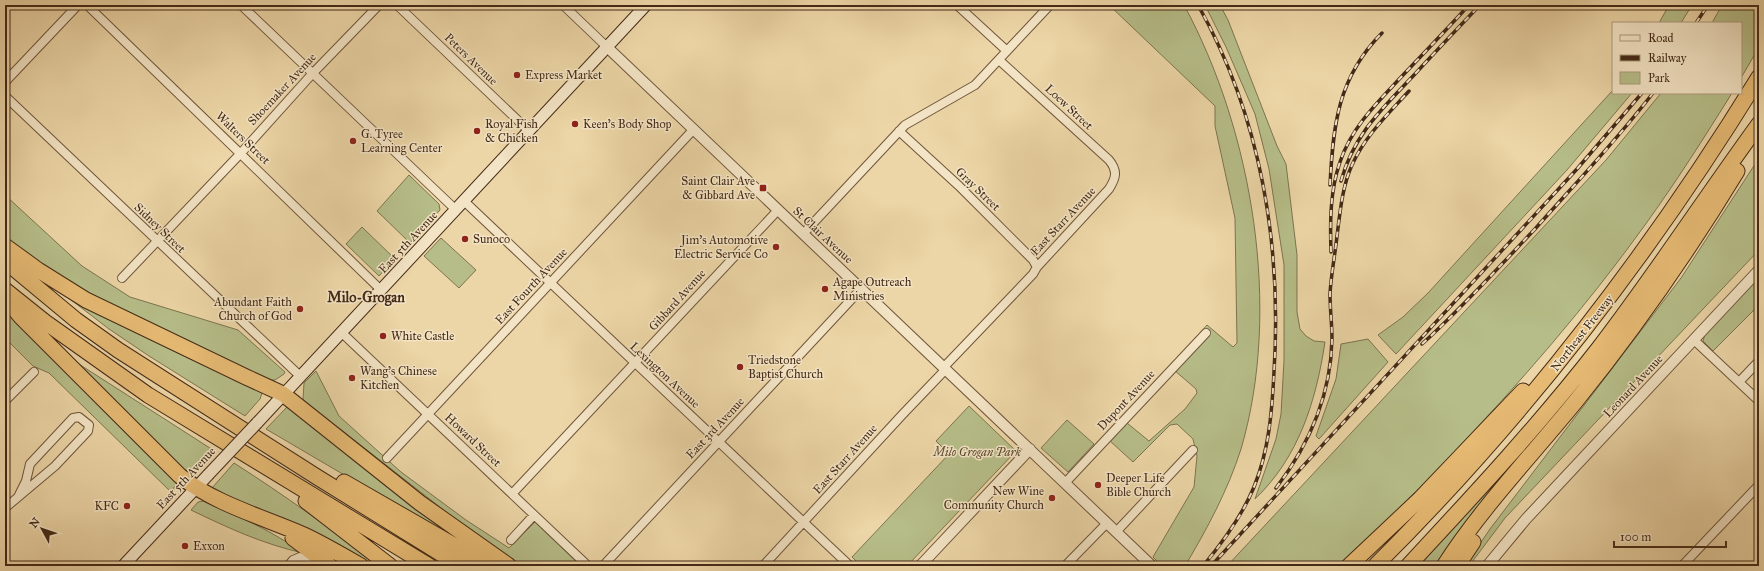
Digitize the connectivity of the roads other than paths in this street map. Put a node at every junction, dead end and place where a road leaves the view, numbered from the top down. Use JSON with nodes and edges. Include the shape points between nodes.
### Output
{"nodes":[{"id":1,"x":78,"y":5,"type":"edge"},
{"id":2,"x":87,"y":5,"type":"edge"},
{"id":3,"x":241,"y":5,"type":"edge"},
{"id":4,"x":379,"y":5,"type":"edge"},
{"id":5,"x":397,"y":5,"type":"edge"},
{"id":6,"x":562,"y":5,"type":"edge"},
{"id":7,"x":646,"y":5,"type":"edge"},
{"id":8,"x":957,"y":5,"type":"edge"},
{"id":9,"x":1050,"y":5,"type":"edge"},
{"id":10,"x":607,"y":47,"type":"junction"},
{"id":11,"x":1007,"y":51,"type":"junction"},
{"id":12,"x":999,"y":60,"type":"junction"},
{"id":13,"x":313,"y":73,"type":"junction"},
{"id":14,"x":1759,"y":77,"type":"edge"},
{"id":15,"x":5,"y":82,"type":"edge"},
{"id":16,"x":5,"y":96,"type":"edge"},
{"id":17,"x":1759,"y":124,"type":"edge"},
{"id":18,"x":693,"y":130,"type":"junction"},
{"id":19,"x":1759,"y":130,"type":"edge"},
{"id":20,"x":529,"y":131,"type":"junction"},
{"id":21,"x":899,"y":132,"type":"junction"},
{"id":22,"x":240,"y":153,"type":"junction"},
{"id":23,"x":1116,"y":176,"type":"joint"},
{"id":24,"x":464,"y":201,"type":"junction"},
{"id":25,"x":456,"y":209,"type":"junction"},
{"id":26,"x":778,"y":210,"type":"junction"},
{"id":27,"x":803,"y":234,"type":"junction"},
{"id":28,"x":157,"y":242,"type":"junction"},
{"id":29,"x":5,"y":246,"type":"edge"},
{"id":30,"x":5,"y":261,"type":"edge"},
{"id":31,"x":1037,"y":267,"type":"junction"},
{"id":32,"x":1759,"y":270,"type":"edge"},
{"id":33,"x":122,"y":278,"type":"dead end"},
{"id":34,"x":550,"y":283,"type":"junction"},
{"id":35,"x":862,"y":289,"type":"junction"},
{"id":36,"x":5,"y":290,"type":"edge"},
{"id":37,"x":381,"y":290,"type":"junction"},
{"id":38,"x":5,"y":298,"type":"edge"},
{"id":39,"x":1599,"y":312,"type":"junction"},
{"id":40,"x":341,"y":332,"type":"junction"},
{"id":41,"x":1206,"y":333,"type":"dead end"},
{"id":42,"x":1694,"y":340,"type":"junction"},
{"id":43,"x":1759,"y":362,"type":"edge"},
{"id":44,"x":635,"y":363,"type":"junction"},
{"id":45,"x":945,"y":368,"type":"junction"},
{"id":46,"x":34,"y":372,"type":"dead end"},
{"id":47,"x":300,"y":376,"type":"junction"},
{"id":48,"x":1739,"y":382,"type":"junction"},
{"id":49,"x":279,"y":399,"type":"junction"},
{"id":50,"x":1577,"y":400,"type":"junction"},
{"id":51,"x":5,"y":401,"type":"edge"},
{"id":52,"x":1759,"y":401,"type":"edge"},
{"id":53,"x":428,"y":415,"type":"junction"},
{"id":54,"x":254,"y":436,"type":"junction"},
{"id":55,"x":719,"y":442,"type":"junction"},
{"id":56,"x":1030,"y":449,"type":"junction"},
{"id":57,"x":1193,"y":450,"type":"dead end"},
{"id":58,"x":246,"y":456,"type":"junction"},
{"id":59,"x":387,"y":458,"type":"dead end"},
{"id":60,"x":1065,"y":483,"type":"junction"},
{"id":61,"x":1759,"y":485,"type":"edge"},
{"id":62,"x":195,"y":488,"type":"junction"},
{"id":63,"x":512,"y":494,"type":"junction"},
{"id":64,"x":20,"y":495,"type":"junction"},
{"id":65,"x":5,"y":508,"type":"edge"},
{"id":66,"x":534,"y":515,"type":"junction"},
{"id":67,"x":1526,"y":519,"type":"junction"},
{"id":68,"x":803,"y":522,"type":"junction"},
{"id":69,"x":1107,"y":523,"type":"junction"},
{"id":70,"x":273,"y":524,"type":"junction"},
{"id":71,"x":1116,"y":532,"type":"junction"},
{"id":72,"x":511,"y":540,"type":"dead end"},
{"id":73,"x":1148,"y":563,"type":"edge"},
{"id":74,"x":123,"y":566,"type":"edge"},
{"id":75,"x":288,"y":566,"type":"edge"},
{"id":76,"x":313,"y":566,"type":"edge"},
{"id":77,"x":330,"y":566,"type":"edge"},
{"id":78,"x":361,"y":566,"type":"edge"},
{"id":79,"x":390,"y":566,"type":"edge"},
{"id":80,"x":429,"y":566,"type":"edge"},
{"id":81,"x":462,"y":566,"type":"edge"},
{"id":82,"x":490,"y":566,"type":"edge"},
{"id":83,"x":509,"y":566,"type":"edge"},
{"id":84,"x":588,"y":566,"type":"edge"},
{"id":85,"x":603,"y":566,"type":"edge"},
{"id":86,"x":763,"y":566,"type":"edge"},
{"id":87,"x":850,"y":566,"type":"edge"},
{"id":88,"x":920,"y":566,"type":"edge"},
{"id":89,"x":1065,"y":566,"type":"edge"},
{"id":90,"x":1349,"y":566,"type":"edge"},
{"id":91,"x":1375,"y":566,"type":"edge"},
{"id":92,"x":1408,"y":566,"type":"edge"},
{"id":93,"x":1444,"y":566,"type":"edge"},
{"id":94,"x":1457,"y":566,"type":"edge"},
{"id":95,"x":1480,"y":566,"type":"edge"},
{"id":96,"x":1487,"y":566,"type":"edge"},
{"id":97,"x":1682,"y":566,"type":"edge"}],
"edges":[{"from":1,"to":15,"type":"street"},
{"from":2,"to":22,"type":"street","name":"Walters Street"},
{"from":3,"to":13,"type":"street"},
{"from":4,"to":13,"type":"street","name":"Shoemaker Avenue"},
{"from":5,"to":20,"type":"street","name":"Peters Avenue"},
{"from":6,"to":10,"type":"street","name":"St Clair Avenue"},
{"from":7,"to":10,"type":"main road","name":"East 5th Avenue"},
{"from":8,"to":11,"type":"street"},
{"from":9,"to":11,"type":"street"},
{"from":10,"to":18,"type":"street","name":"St Clair Avenue"},
{"from":10,"to":20,"type":"main road","name":"East 5th Avenue"},
{"from":11,"to":12,"type":"street"},
{"from":12,"to":21,"type":"street","via":[[976,85],[905,125]]},
{"from":12,"to":23,"type":"street","name":"Loew Street","via":[[1109,160]]},
{"from":13,"to":22,"type":"street","name":"Shoemaker Avenue"},
{"from":13,"to":25,"type":"street"},
{"from":14,"to":39,"type":"highway","name":"Northeast Freeway","via":[[1671,212]]},
{"from":16,"to":28,"type":"street","name":"Sidney Street"},
{"from":17,"to":92,"type":"highway","name":"Northeast Freeway","via":[[1599,348],[1542,418]]},
{"from":18,"to":26,"type":"street","name":"St Clair Avenue"},
{"from":18,"to":34,"type":"street","name":"East Fourth Avenue"},
{"from":19,"to":50,"type":"highway","via":[[1700,230],[1650,303]]},
{"from":20,"to":24,"type":"main road","name":"East 5th Avenue"},
{"from":21,"to":27,"type":"street"},
{"from":21,"to":31,"type":"street","name":"Gray Street","via":[[987,214],[1034,260]]},
{"from":22,"to":28,"type":"street","name":"Shoemaker Avenue"},
{"from":22,"to":37,"type":"street","name":"Walters Street"},
{"from":23,"to":31,"type":"street","name":"East Starr Avenue","via":[[1109,190]]},
{"from":24,"to":25,"type":"main road","name":"East 5th Avenue"},
{"from":24,"to":34,"type":"street","name":"Lexington Avenue"},
{"from":25,"to":37,"type":"main road","name":"East 5th Avenue"},
{"from":26,"to":27,"type":"street","name":"St Clair Avenue"},
{"from":26,"to":44,"type":"street","name":"Gibbard Avenue"},
{"from":27,"to":35,"type":"street","name":"St Clair Avenue"},
{"from":28,"to":33,"type":"street","name":"Shoemaker Avenue"},
{"from":28,"to":47,"type":"street","name":"Sidney Street"},
{"from":29,"to":49,"type":"highway","via":[[86,300],[246,377]]},
{"from":30,"to":54,"type":"highway","via":[[76,320],[118,350]]},
{"from":31,"to":45,"type":"street","name":"East Starr Avenue"},
{"from":32,"to":42,"type":"street","name":"Leonard Avenue"},
{"from":34,"to":44,"type":"street","name":"Lexington Avenue"},
{"from":34,"to":53,"type":"street","name":"East Fourth Avenue"},
{"from":35,"to":45,"type":"street","name":"St Clair Avenue"},
{"from":35,"to":55,"type":"street","name":"East 3rd Avenue"},
{"from":36,"to":58,"type":"highway","via":[[45,322],[148,395]]},
{"from":37,"to":40,"type":"main road","name":"East 5th Avenue"},
{"from":38,"to":62,"type":"highway","via":[[21,317]]},
{"from":39,"to":90,"type":"highway","via":[[1420,498]]},
{"from":39,"to":91,"type":"highway","name":"Northeast Freeway","via":[[1489,445],[1432,509]]},
{"from":40,"to":47,"type":"main road","name":"East 5th Avenue"},
{"from":40,"to":53,"type":"street","name":"Howard Street"},
{"from":41,"to":60,"type":"street","name":"Dupont Avenue"},
{"from":42,"to":48,"type":"street"},
{"from":42,"to":67,"type":"street","name":"Leonard Avenue"},
{"from":43,"to":48,"type":"street"},
{"from":44,"to":55,"type":"street","name":"Lexington Avenue"},
{"from":44,"to":63,"type":"street","name":"Gibbard Avenue"},
{"from":45,"to":56,"type":"street","name":"St Clair Avenue"},
{"from":45,"to":68,"type":"street","name":"East Starr Avenue"},
{"from":46,"to":51,"type":"street"},
{"from":47,"to":49,"type":"main road","name":"East 5th Avenue"},
{"from":48,"to":52,"type":"street"},
{"from":49,"to":62,"type":"main road","name":"East 5th Avenue","bridge":true},
{"from":49,"to":83,"type":"highway"},
{"from":50,"to":93,"type":"highway","via":[[1480,517]]},
{"from":50,"to":94,"type":"highway","via":[[1549,443]]},
{"from":53,"to":59,"type":"street","name":"East Fourth Avenue"},
{"from":53,"to":63,"type":"street","name":"Howard Street"},
{"from":54,"to":81,"type":"highway"},
{"from":54,"to":82,"type":"highway","via":[[329,474]]},
{"from":55,"to":68,"type":"street","name":"Lexington Avenue"},
{"from":55,"to":85,"type":"street","name":"East 3rd Avenue"},
{"from":56,"to":60,"type":"street","name":"St Clair Avenue"},
{"from":56,"to":88,"type":"street"},
{"from":57,"to":71,"type":"street"},
{"from":58,"to":79,"type":"highway"},
{"from":58,"to":80,"type":"highway"},
{"from":60,"to":69,"type":"street","name":"St Clair Avenue"},
{"from":61,"to":97,"type":"street"},
{"from":62,"to":70,"type":"highway"},
{"from":62,"to":74,"type":"main road","name":"East 5th Avenue"},
{"from":63,"to":66,"type":"street","name":"Howard Street"},
{"from":64,"to":64,"type":"street","via":[[55,466],[88,430],[89,425],[85,420],[73,418],[36,456],[30,464]]},
{"from":64,"to":65,"type":"street"},
{"from":66,"to":72,"type":"street"},
{"from":66,"to":84,"type":"street","name":"Howard Street"},
{"from":67,"to":95,"type":"street","name":"Leonard Avenue"},
{"from":67,"to":96,"type":"street","name":"Leonard Avenue"},
{"from":68,"to":86,"type":"street","name":"East Starr Avenue"},
{"from":68,"to":87,"type":"street","name":"Lexington Avenue"},
{"from":69,"to":71,"type":"street","name":"St Clair Avenue"},
{"from":69,"to":89,"type":"street"},
{"from":70,"to":77,"type":"highway"},
{"from":70,"to":78,"type":"highway","via":[[304,535]]},
{"from":71,"to":73,"type":"street","name":"St Clair Avenue"},
{"from":75,"to":76,"type":"street","via":[[300,557]]}]}
